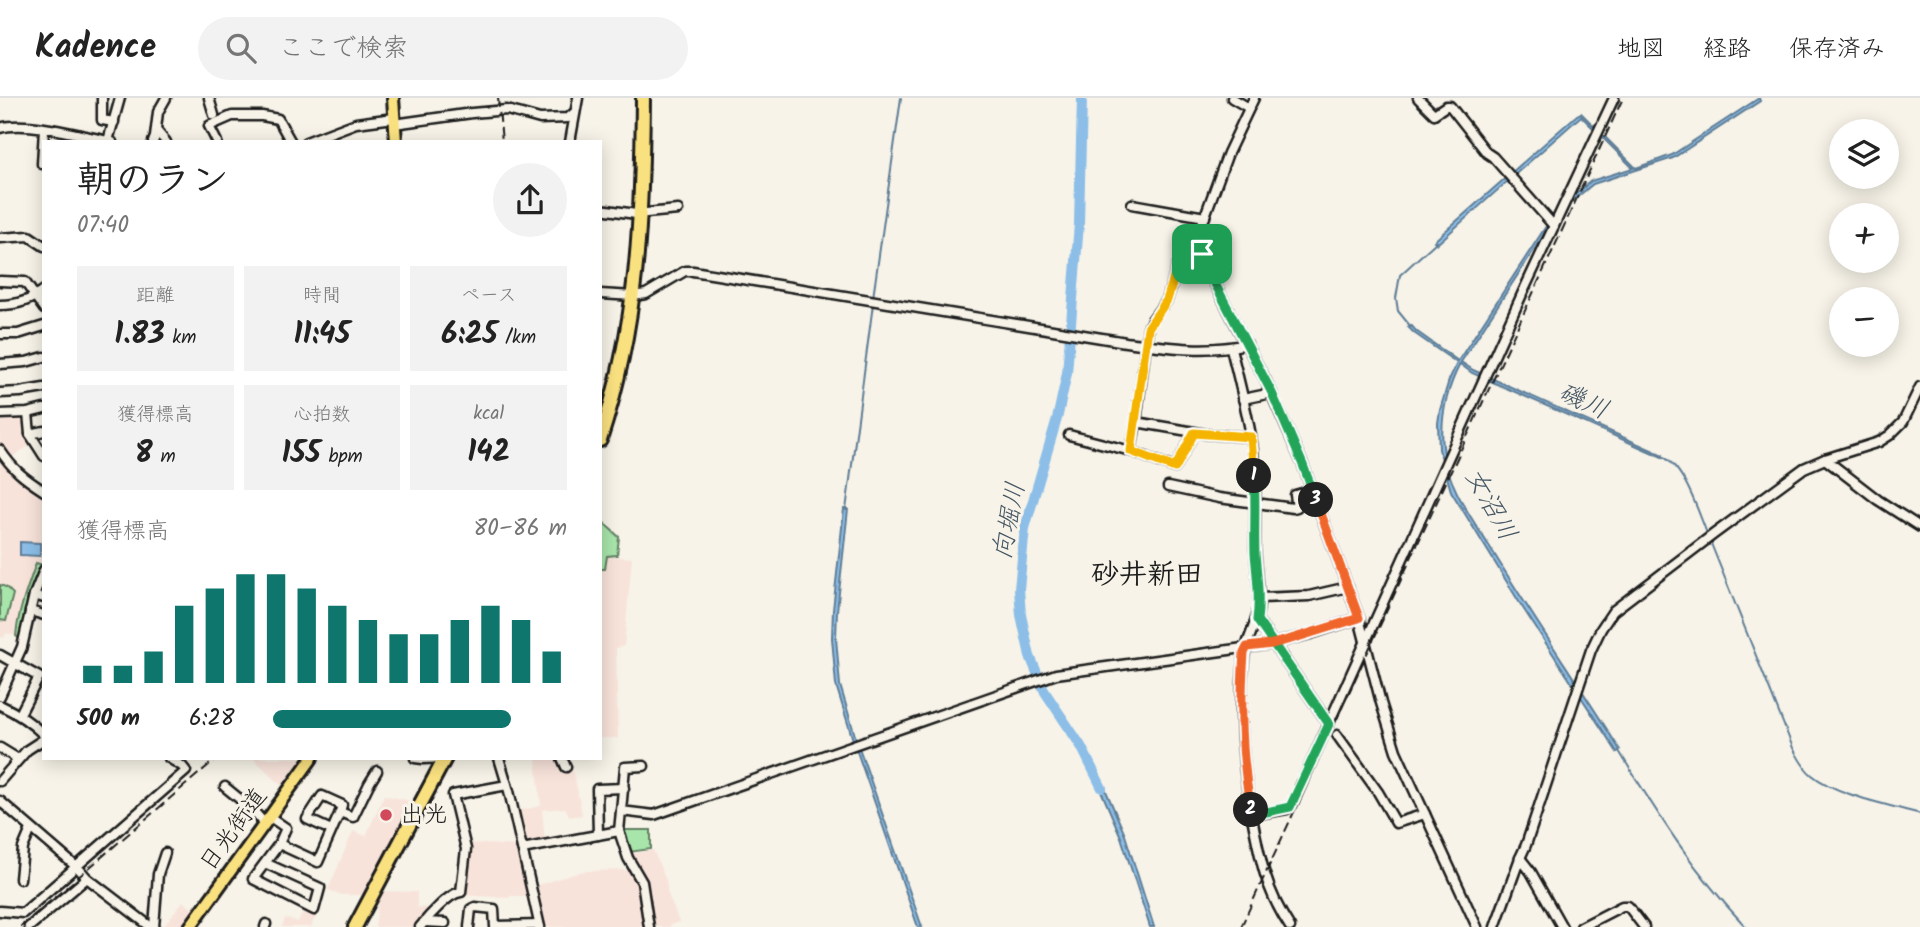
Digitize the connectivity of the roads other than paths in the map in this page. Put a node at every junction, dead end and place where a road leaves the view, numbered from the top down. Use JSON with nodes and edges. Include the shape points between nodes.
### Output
{"nodes":[{"id":1,"x":102,"y":98,"type":"edge"},
{"id":2,"x":120,"y":98,"type":"edge"},
{"id":3,"x":166,"y":98,"type":"edge"},
{"id":4,"x":209,"y":98,"type":"edge"},
{"id":5,"x":393,"y":98,"type":"edge"},
{"id":6,"x":578,"y":98,"type":"edge"},
{"id":7,"x":643,"y":98,"type":"edge"},
{"id":8,"x":1232,"y":98,"type":"edge"},
{"id":9,"x":1254,"y":98,"type":"edge"},
{"id":10,"x":1418,"y":98,"type":"edge"},
{"id":11,"x":1614,"y":98,"type":"edge"},
{"id":12,"x":1249,"y":107,"type":"junction"},
{"id":13,"x":574,"y":113,"type":"junction"},
{"id":14,"x":214,"y":115,"type":"dead end"},
{"id":15,"x":394,"y":121,"type":"junction"},
{"id":16,"x":114,"y":122,"type":"junction"},
{"id":17,"x":0,"y":128,"type":"edge"},
{"id":18,"x":44,"y":129,"type":"junction"},
{"id":19,"x":156,"y":130,"type":"junction"},
{"id":20,"x":320,"y":139,"type":"edge"},
{"id":21,"x":43,"y":140,"type":"edge"},
{"id":22,"x":101,"y":140,"type":"edge"},
{"id":23,"x":106,"y":140,"type":"edge"},
{"id":24,"x":154,"y":140,"type":"edge"},
{"id":25,"x":164,"y":140,"type":"edge"},
{"id":26,"x":215,"y":140,"type":"edge"},
{"id":27,"x":290,"y":140,"type":"edge"},
{"id":28,"x":396,"y":140,"type":"edge"},
{"id":29,"x":570,"y":140,"type":"edge"},
{"id":30,"x":1132,"y":204,"type":"dead end"},
{"id":31,"x":602,"y":209,"type":"edge"},
{"id":32,"x":678,"y":210,"type":"dead end"},
{"id":33,"x":640,"y":214,"type":"junction"},
{"id":34,"x":1205,"y":217,"type":"junction"},
{"id":35,"x":1556,"y":222,"type":"junction"},
{"id":36,"x":0,"y":239,"type":"edge"},
{"id":37,"x":42,"y":246,"type":"edge"},
{"id":38,"x":1202,"y":254,"type":"junction"},
{"id":39,"x":0,"y":281,"type":"edge"},
{"id":40,"x":42,"y":292,"type":"edge"},
{"id":41,"x":602,"y":294,"type":"edge"},
{"id":42,"x":634,"y":296,"type":"junction"},
{"id":43,"x":36,"y":297,"type":"junction"},
{"id":44,"x":0,"y":305,"type":"edge"},
{"id":45,"x":42,"y":306,"type":"edge"},
{"id":46,"x":42,"y":327,"type":"edge"},
{"id":47,"x":0,"y":334,"type":"edge"},
{"id":48,"x":1145,"y":344,"type":"junction"},
{"id":49,"x":1247,"y":344,"type":"junction"},
{"id":50,"x":1231,"y":348,"type":"junction"},
{"id":51,"x":42,"y":358,"type":"edge"},
{"id":52,"x":0,"y":364,"type":"edge"},
{"id":53,"x":1920,"y":387,"type":"edge"},
{"id":54,"x":42,"y":388,"type":"edge"},
{"id":55,"x":0,"y":393,"type":"edge"},
{"id":56,"x":1272,"y":393,"type":"junction"},
{"id":57,"x":1243,"y":399,"type":"junction"},
{"id":58,"x":42,"y":409,"type":"edge"},
{"id":59,"x":28,"y":412,"type":"junction"},
{"id":60,"x":0,"y":414,"type":"edge"},
{"id":61,"x":1136,"y":422,"type":"junction"},
{"id":62,"x":42,"y":431,"type":"edge"},
{"id":63,"x":602,"y":431,"type":"edge"},
{"id":64,"x":1194,"y":433,"type":"junction"},
{"id":65,"x":30,"y":434,"type":"junction"},
{"id":66,"x":1069,"y":435,"type":"dead end"},
{"id":67,"x":1251,"y":437,"type":"junction"},
{"id":68,"x":0,"y":450,"type":"edge"},
{"id":69,"x":1131,"y":451,"type":"junction"},
{"id":70,"x":42,"y":453,"type":"edge"},
{"id":71,"x":1825,"y":459,"type":"junction"},
{"id":72,"x":1168,"y":487,"type":"dead end"},
{"id":73,"x":42,"y":490,"type":"edge"},
{"id":74,"x":1313,"y":490,"type":"junction"},
{"id":75,"x":1256,"y":503,"type":"junction"},
{"id":76,"x":1920,"y":527,"type":"edge"},
{"id":77,"x":42,"y":575,"type":"edge"},
{"id":78,"x":1348,"y":587,"type":"junction"},
{"id":79,"x":34,"y":595,"type":"junction"},
{"id":80,"x":42,"y":597,"type":"edge"},
{"id":81,"x":1259,"y":598,"type":"junction"},
{"id":82,"x":30,"y":611,"type":"junction"},
{"id":83,"x":42,"y":614,"type":"edge"},
{"id":84,"x":1359,"y":618,"type":"junction"},
{"id":85,"x":1257,"y":620,"type":"junction"},
{"id":86,"x":1272,"y":644,"type":"junction"},
{"id":87,"x":1365,"y":644,"type":"junction"},
{"id":88,"x":1247,"y":647,"type":"junction"},
{"id":89,"x":0,"y":655,"type":"edge"},
{"id":90,"x":15,"y":664,"type":"junction"},
{"id":91,"x":1,"y":690,"type":"edge"},
{"id":92,"x":0,"y":705,"type":"edge"},
{"id":93,"x":20,"y":715,"type":"junction"},
{"id":94,"x":1329,"y":724,"type":"junction"},
{"id":95,"x":42,"y":735,"type":"edge"},
{"id":96,"x":1337,"y":735,"type":"dead end"},
{"id":97,"x":42,"y":739,"type":"edge"},
{"id":98,"x":0,"y":748,"type":"edge"},
{"id":99,"x":18,"y":759,"type":"junction"},
{"id":100,"x":172,"y":760,"type":"edge"},
{"id":101,"x":311,"y":760,"type":"edge"},
{"id":102,"x":444,"y":760,"type":"edge"},
{"id":103,"x":500,"y":760,"type":"edge"},
{"id":104,"x":563,"y":760,"type":"edge"},
{"id":105,"x":644,"y":766,"type":"dead end"},
{"id":106,"x":566,"y":767,"type":"dead end"},
{"id":107,"x":377,"y":772,"type":"dead end"},
{"id":108,"x":0,"y":780,"type":"edge"},
{"id":109,"x":507,"y":785,"type":"junction"},
{"id":110,"x":225,"y":787,"type":"dead end"},
{"id":111,"x":624,"y":788,"type":"junction"},
{"id":112,"x":0,"y":801,"type":"edge"},
{"id":113,"x":621,"y":811,"type":"junction"},
{"id":114,"x":340,"y":812,"type":"junction"},
{"id":115,"x":1425,"y":814,"type":"junction"},
{"id":116,"x":1252,"y":815,"type":"junction"},
{"id":117,"x":267,"y":821,"type":"junction"},
{"id":118,"x":31,"y":829,"type":"junction"},
{"id":119,"x":331,"y":830,"type":"junction"},
{"id":120,"x":619,"y":831,"type":"junction"},
{"id":121,"x":598,"y":835,"type":"junction"},
{"id":122,"x":279,"y":844,"type":"junction"},
{"id":123,"x":522,"y":849,"type":"junction"},
{"id":124,"x":165,"y":853,"type":"dead end"},
{"id":125,"x":1520,"y":858,"type":"junction"},
{"id":126,"x":265,"y":863,"type":"junction"},
{"id":127,"x":76,"y":867,"type":"junction"},
{"id":128,"x":87,"y":878,"type":"junction"},
{"id":129,"x":20,"y":879,"type":"dead end"},
{"id":130,"x":0,"y":911,"type":"edge"},
{"id":131,"x":445,"y":923,"type":"dead end"},
{"id":132,"x":422,"y":924,"type":"edge"},
{"id":133,"x":495,"y":926,"type":"edge"},
{"id":134,"x":540,"y":926,"type":"edge"},
{"id":135,"x":29,"y":927,"type":"edge"},
{"id":136,"x":153,"y":927,"type":"edge"},
{"id":137,"x":190,"y":927,"type":"edge"},
{"id":138,"x":355,"y":927,"type":"edge"},
{"id":139,"x":469,"y":927,"type":"edge"},
{"id":140,"x":649,"y":927,"type":"edge"},
{"id":141,"x":1290,"y":927,"type":"edge"},
{"id":142,"x":1477,"y":927,"type":"edge"},
{"id":143,"x":1495,"y":927,"type":"edge"},
{"id":144,"x":1562,"y":927,"type":"edge"},
{"id":145,"x":1581,"y":927,"type":"edge"},
{"id":146,"x":1644,"y":927,"type":"edge"}],
"edges":[{"from":1,"to":16,"type":"street","via":[[102,120]]},
{"from":2,"to":16,"type":"street"},
{"from":3,"to":19,"type":"street"},
{"from":4,"to":14,"type":"street"},
{"from":5,"to":15,"type":"main road"},
{"from":6,"to":13,"type":"street"},
{"from":7,"to":33,"type":"highway"},
{"from":8,"to":12,"type":"street"},
{"from":9,"to":12,"type":"street"},
{"from":10,"to":35,"type":"street","via":[[1434,114],[1450,106],[1546,218]]},
{"from":11,"to":35,"type":"street"},
{"from":12,"to":34,"type":"street"},
{"from":13,"to":15,"type":"street","via":[[568,118],[540,118],[508,110]]},
{"from":13,"to":29,"type":"street"},
{"from":15,"to":20,"type":"street","via":[[356,123]]},
{"from":15,"to":28,"type":"main road"},
{"from":16,"to":23,"type":"street"},
{"from":17,"to":18,"type":"street"},
{"from":18,"to":21,"type":"street"},
{"from":18,"to":22,"type":"street"},
{"from":19,"to":24,"type":"street"},
{"from":19,"to":25,"type":"street"},
{"from":26,"to":27,"type":"street","via":[[209,126],[232,116],[278,119]]},
{"from":30,"to":34,"type":"street"},
{"from":31,"to":33,"type":"street"},
{"from":32,"to":33,"type":"street"},
{"from":33,"to":42,"type":"highway"},
{"from":34,"to":38,"type":"street","via":[[1200,231]]},
{"from":35,"to":87,"type":"street"},
{"from":36,"to":37,"type":"street","via":[[29,236]]},
{"from":38,"to":48,"type":"street","via":[[1178,265]]},
{"from":38,"to":49,"type":"street"},
{"from":39,"to":43,"type":"street","via":[[25,282]]},
{"from":40,"to":43,"type":"street"},
{"from":41,"to":42,"type":"street"},
{"from":42,"to":48,"type":"street","via":[[693,271]]},
{"from":42,"to":63,"type":"highway","via":[[618,380]]},
{"from":43,"to":44,"type":"street"},
{"from":43,"to":45,"type":"street"},
{"from":46,"to":47,"type":"street"},
{"from":48,"to":50,"type":"street"},
{"from":48,"to":61,"type":"street"},
{"from":49,"to":50,"type":"street"},
{"from":49,"to":56,"type":"street"},
{"from":50,"to":57,"type":"street"},
{"from":51,"to":52,"type":"street"},
{"from":53,"to":71,"type":"street","via":[[1903,422],[1890,435]]},
{"from":54,"to":55,"type":"street"},
{"from":56,"to":57,"type":"street"},
{"from":56,"to":74,"type":"street"},
{"from":57,"to":67,"type":"street"},
{"from":58,"to":59,"type":"street"},
{"from":59,"to":60,"type":"street"},
{"from":59,"to":65,"type":"street"},
{"from":61,"to":64,"type":"street"},
{"from":61,"to":69,"type":"street"},
{"from":62,"to":65,"type":"street"},
{"from":64,"to":67,"type":"street"},
{"from":64,"to":69,"type":"street","via":[[1175,468]]},
{"from":65,"to":70,"type":"street"},
{"from":66,"to":69,"type":"street"},
{"from":67,"to":75,"type":"street"},
{"from":68,"to":73,"type":"street","via":[[20,476]]},
{"from":71,"to":76,"type":"street"},
{"from":71,"to":125,"type":"street","via":[[1804,468],[1614,611],[1591,650]]},
{"from":72,"to":75,"type":"street"},
{"from":74,"to":75,"type":"street","via":[[1295,495],[1297,506],[1293,508]]},
{"from":74,"to":78,"type":"street"},
{"from":75,"to":81,"type":"street"},
{"from":77,"to":79,"type":"street"},
{"from":78,"to":81,"type":"street","via":[[1308,596]]},
{"from":78,"to":84,"type":"street"},
{"from":79,"to":80,"type":"street"},
{"from":79,"to":82,"type":"street"},
{"from":81,"to":85,"type":"street"},
{"from":82,"to":83,"type":"street"},
{"from":82,"to":90,"type":"street"},
{"from":84,"to":86,"type":"street"},
{"from":84,"to":87,"type":"street"},
{"from":85,"to":86,"type":"street"},
{"from":85,"to":88,"type":"street"},
{"from":86,"to":88,"type":"street"},
{"from":86,"to":94,"type":"street"},
{"from":87,"to":94,"type":"street"},
{"from":87,"to":115,"type":"street","via":[[1393,742]]},
{"from":88,"to":113,"type":"street","via":[[1056,674],[654,815]]},
{"from":88,"to":116,"type":"street","via":[[1241,727]]},
{"from":89,"to":90,"type":"street"},
{"from":90,"to":91,"type":"street"},
{"from":90,"to":93,"type":"street","via":[[39,677]]},
{"from":92,"to":93,"type":"street"},
{"from":93,"to":95,"type":"street"},
{"from":94,"to":116,"type":"street","via":[[1290,807]]},
{"from":96,"to":115,"type":"street","via":[[1396,823]]},
{"from":97,"to":99,"type":"street"},
{"from":98,"to":99,"type":"street"},
{"from":99,"to":108,"type":"street"},
{"from":100,"to":127,"type":"street","via":[[186,771]]},
{"from":101,"to":117,"type":"main road","name":"日光街道"},
{"from":102,"to":138,"type":"highway"},
{"from":103,"to":109,"type":"street"},
{"from":104,"to":106,"type":"street"},
{"from":105,"to":111,"type":"street","via":[[625,767]]},
{"from":107,"to":114,"type":"street","via":[[353,817]]},
{"from":109,"to":123,"type":"street"},
{"from":109,"to":132,"type":"street","via":[[453,794],[467,849],[461,892],[449,896]]},
{"from":110,"to":117,"type":"street"},
{"from":111,"to":113,"type":"street"},
{"from":111,"to":121,"type":"street","via":[[597,789]]},
{"from":112,"to":118,"type":"street"},
{"from":113,"to":120,"type":"street"},
{"from":114,"to":119,"type":"street"},
{"from":114,"to":119,"type":"street","via":[[342,805],[322,796],[307,819]]},
{"from":115,"to":142,"type":"street"},
{"from":116,"to":141,"type":"street","via":[[1267,884]]},
{"from":117,"to":122,"type":"street","via":[[285,828]]},
{"from":117,"to":137,"type":"main road","name":"日光街道"},
{"from":118,"to":127,"type":"street"},
{"from":118,"to":129,"type":"street","via":[[23,848]]},
{"from":119,"to":122,"type":"street","via":[[318,862]]},
{"from":120,"to":121,"type":"street"},
{"from":120,"to":140,"type":"street","via":[[642,882]]},
{"from":121,"to":123,"type":"street"},
{"from":122,"to":126,"type":"street"},
{"from":123,"to":134,"type":"street"},
{"from":124,"to":136,"type":"street","via":[[158,874]]},
{"from":125,"to":143,"type":"street"},
{"from":125,"to":144,"type":"street"},
{"from":126,"to":126,"type":"street","via":[[253,879],[314,910],[320,888]]},
{"from":127,"to":128,"type":"street"},
{"from":127,"to":130,"type":"street","via":[[23,913]]},
{"from":128,"to":135,"type":"street"},
{"from":128,"to":136,"type":"street"},
{"from":131,"to":132,"type":"street"},
{"from":133,"to":134,"type":"street"},
{"from":133,"to":139,"type":"street","via":[[494,909],[475,907]]},
{"from":145,"to":146,"type":"street","via":[[1622,906],[1628,906]]}]}
